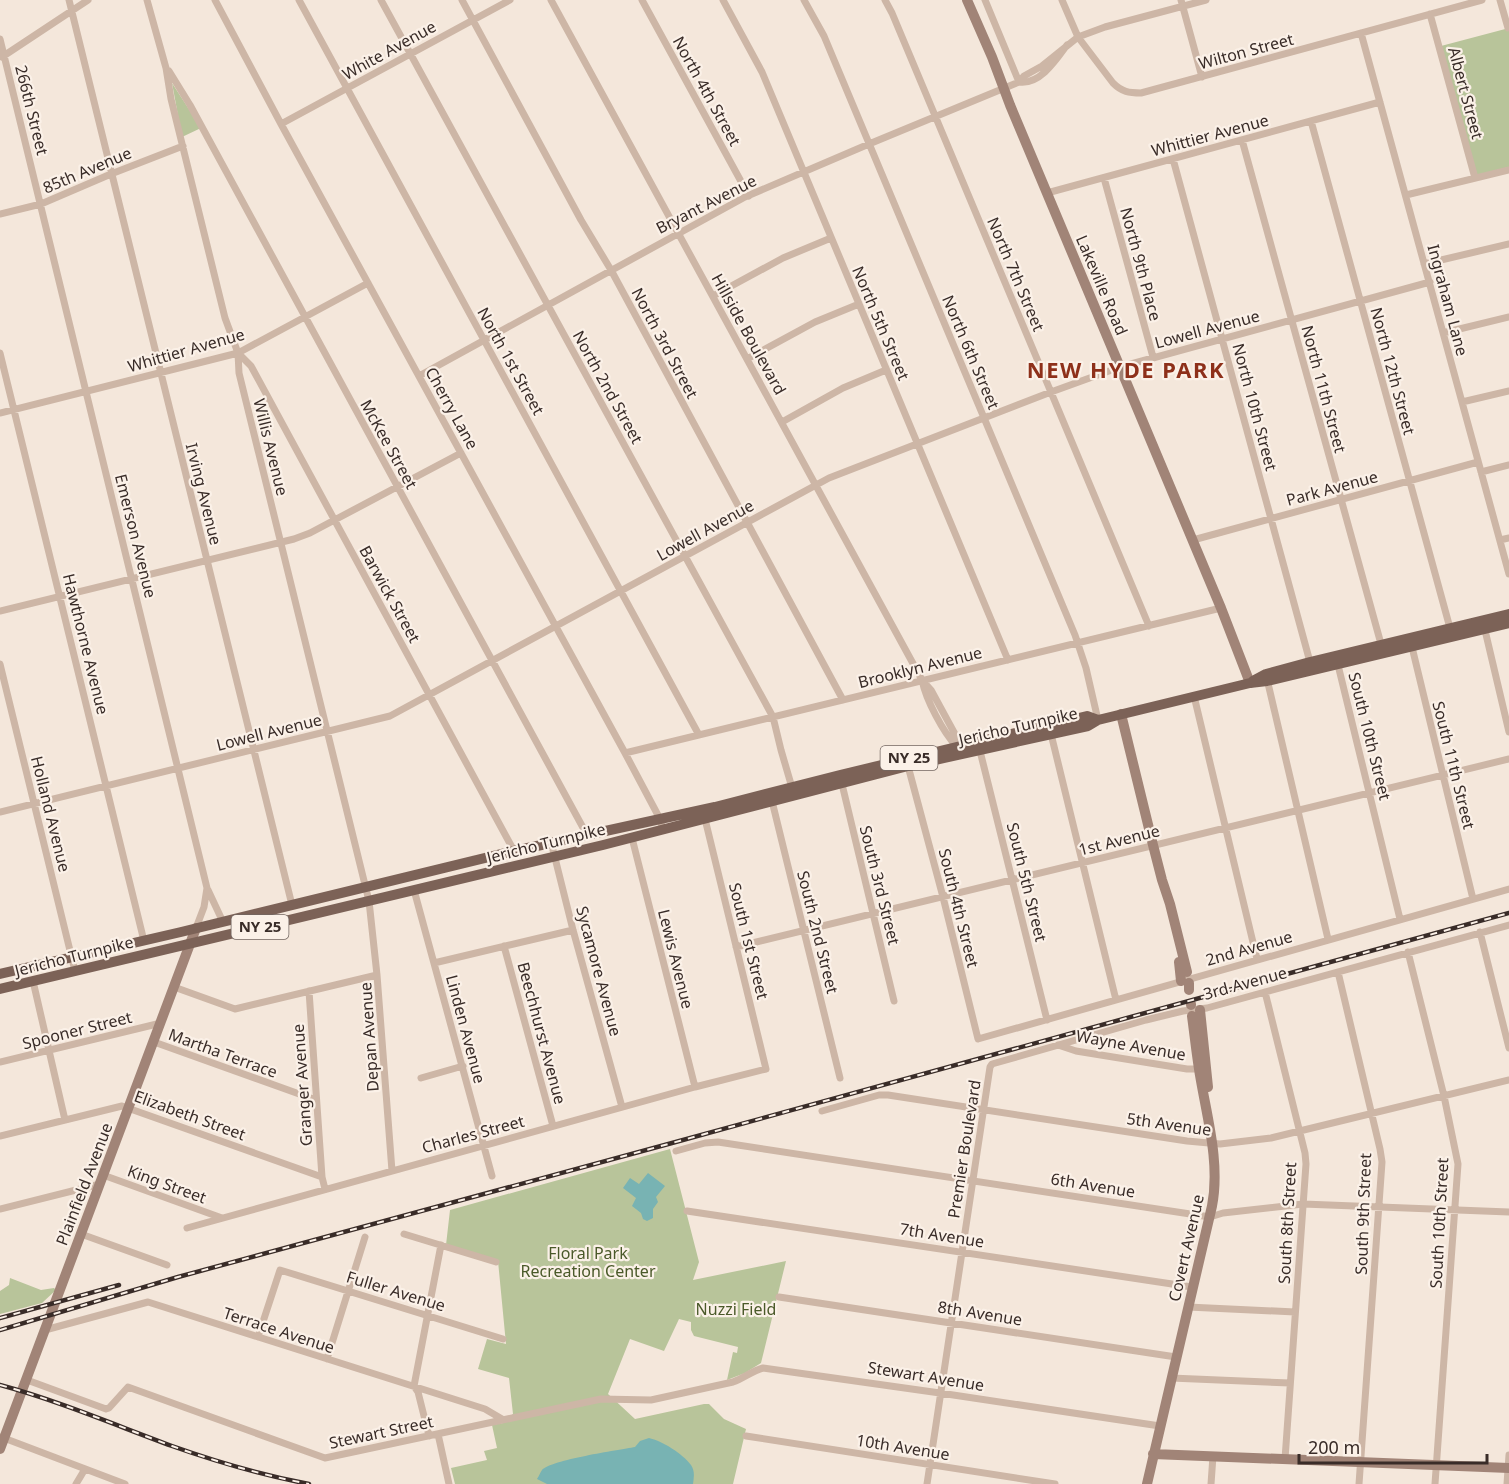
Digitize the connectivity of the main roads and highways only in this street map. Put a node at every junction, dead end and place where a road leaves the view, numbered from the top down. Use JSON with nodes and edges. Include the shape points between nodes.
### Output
{"nodes":[{"id":1,"x":967,"y":0,"type":"edge"},
{"id":2,"x":1509,"y":614,"type":"edge"},
{"id":3,"x":1509,"y":623,"type":"edge"},
{"id":4,"x":1484,"y":625,"type":"junction"},
{"id":5,"x":1449,"y":628,"type":"junction"},
{"id":6,"x":1431,"y":642,"type":"junction"},
{"id":7,"x":1410,"y":643,"type":"junction"},
{"id":8,"x":1266,"y":678,"type":"junction"},
{"id":9,"x":1250,"y":683,"type":"junction"},
{"id":10,"x":1121,"y":714,"type":"junction"},
{"id":11,"x":1098,"y":720,"type":"junction"},
{"id":12,"x":979,"y":746,"type":"junction"},
{"id":13,"x":958,"y":751,"type":"junction"},
{"id":14,"x":841,"y":779,"type":"junction"},
{"id":15,"x":770,"y":796,"type":"junction"},
{"id":16,"x":509,"y":852,"type":"junction"},
{"id":17,"x":436,"y":885,"type":"junction"},
{"id":18,"x":196,"y":928,"type":"junction"},
{"id":19,"x":191,"y":944,"type":"junction"},
{"id":20,"x":0,"y":974,"type":"edge"},
{"id":21,"x":1187,"y":982,"type":"road end"},
{"id":22,"x":0,"y":989,"type":"edge"},
{"id":23,"x":1207,"y":1118,"type":"junction"},
{"id":24,"x":2,"y":1438,"type":"edge"},
{"id":25,"x":0,"y":1449,"type":"edge"},
{"id":26,"x":1153,"y":1454,"type":"junction"},
{"id":27,"x":1509,"y":1468,"type":"edge"},
{"id":28,"x":1147,"y":1484,"type":"edge"}],
"edges":[{"from":1,"to":9,"type":"main road","name":"Lakeville Road"},
{"from":2,"to":4,"type":"main road","name":"Jericho Turnpike","number":"NY 25"},
{"from":3,"to":4,"type":"main road","name":"Jericho Turnpike","number":"NY 25"},
{"from":4,"to":5,"type":"main road","name":"Jericho Turnpike","number":"NY 25"},
{"from":4,"to":6,"type":"main road","name":"Jericho Turnpike","number":"NY 25"},
{"from":5,"to":6,"type":"main road","via":[[1449,633],[1434,637]]},
{"from":5,"to":7,"type":"main road","name":"Jericho Turnpike","number":"NY 25"},
{"from":6,"to":7,"type":"main road","name":"Jericho Turnpike","number":"NY 25"},
{"from":7,"to":8,"type":"main road","name":"Jericho Turnpike","number":"NY 25","via":[[1338,665]]},
{"from":7,"to":8,"type":"main road","name":"Jericho Turnpike","number":"NY 25","via":[[1381,644]]},
{"from":8,"to":9,"type":"main road","name":"Jericho Turnpike","number":"NY 25"},
{"from":9,"to":10,"type":"main road","name":"Jericho Turnpike","number":"NY 25"},
{"from":10,"to":11,"type":"main road","name":"Jericho Turnpike","number":"NY 25"},
{"from":10,"to":21,"type":"main road","via":[[1162,880],[1164,905]]},
{"from":11,"to":12,"type":"main road","name":"Jericho Turnpike","number":"NY 25","via":[[1088,726]]},
{"from":11,"to":12,"type":"main road","name":"Jericho Turnpike","number":"NY 25","via":[[1087,716]]},
{"from":12,"to":13,"type":"main road","name":"Jericho Turnpike","number":"NY 25"},
{"from":13,"to":14,"type":"main road","name":"Jericho Turnpike","number":"NY 25"},
{"from":13,"to":14,"type":"main road","name":"Jericho Turnpike","number":"NY 25"},
{"from":14,"to":15,"type":"main road","name":"Jericho Turnpike","number":"NY 25"},
{"from":15,"to":16,"type":"main road","name":"Jericho Turnpike","number":"NY 25"},
{"from":15,"to":17,"type":"main road","name":"Jericho Turnpike","number":"NY 25","via":[[705,819]]},
{"from":16,"to":17,"type":"main road","via":[[438,877]]},
{"from":16,"to":18,"type":"main road","name":"Jericho Turnpike","number":"NY 25"},
{"from":17,"to":19,"type":"main road","name":"Jericho Turnpike","number":"NY 25"},
{"from":18,"to":19,"type":"main road","name":"Plainfield Avenue"},
{"from":18,"to":20,"type":"main road","name":"Jericho Turnpike","number":"NY 25"},
{"from":19,"to":22,"type":"main road","name":"Jericho Turnpike","number":"NY 25"},
{"from":19,"to":24,"type":"main road","name":"Plainfield Avenue"},
{"from":23,"to":23,"type":"main road","name":"Covert Avenue","via":[[1199,1069],[1194,1009],[1207,1072]]},
{"from":23,"to":26,"type":"main road","name":"Covert Avenue","via":[[1216,1184]]},
{"from":24,"to":25,"type":"main road","name":"Plainfield Avenue"},
{"from":26,"to":27,"type":"main road"},
{"from":26,"to":28,"type":"main road","name":"Covert Avenue"}]}
